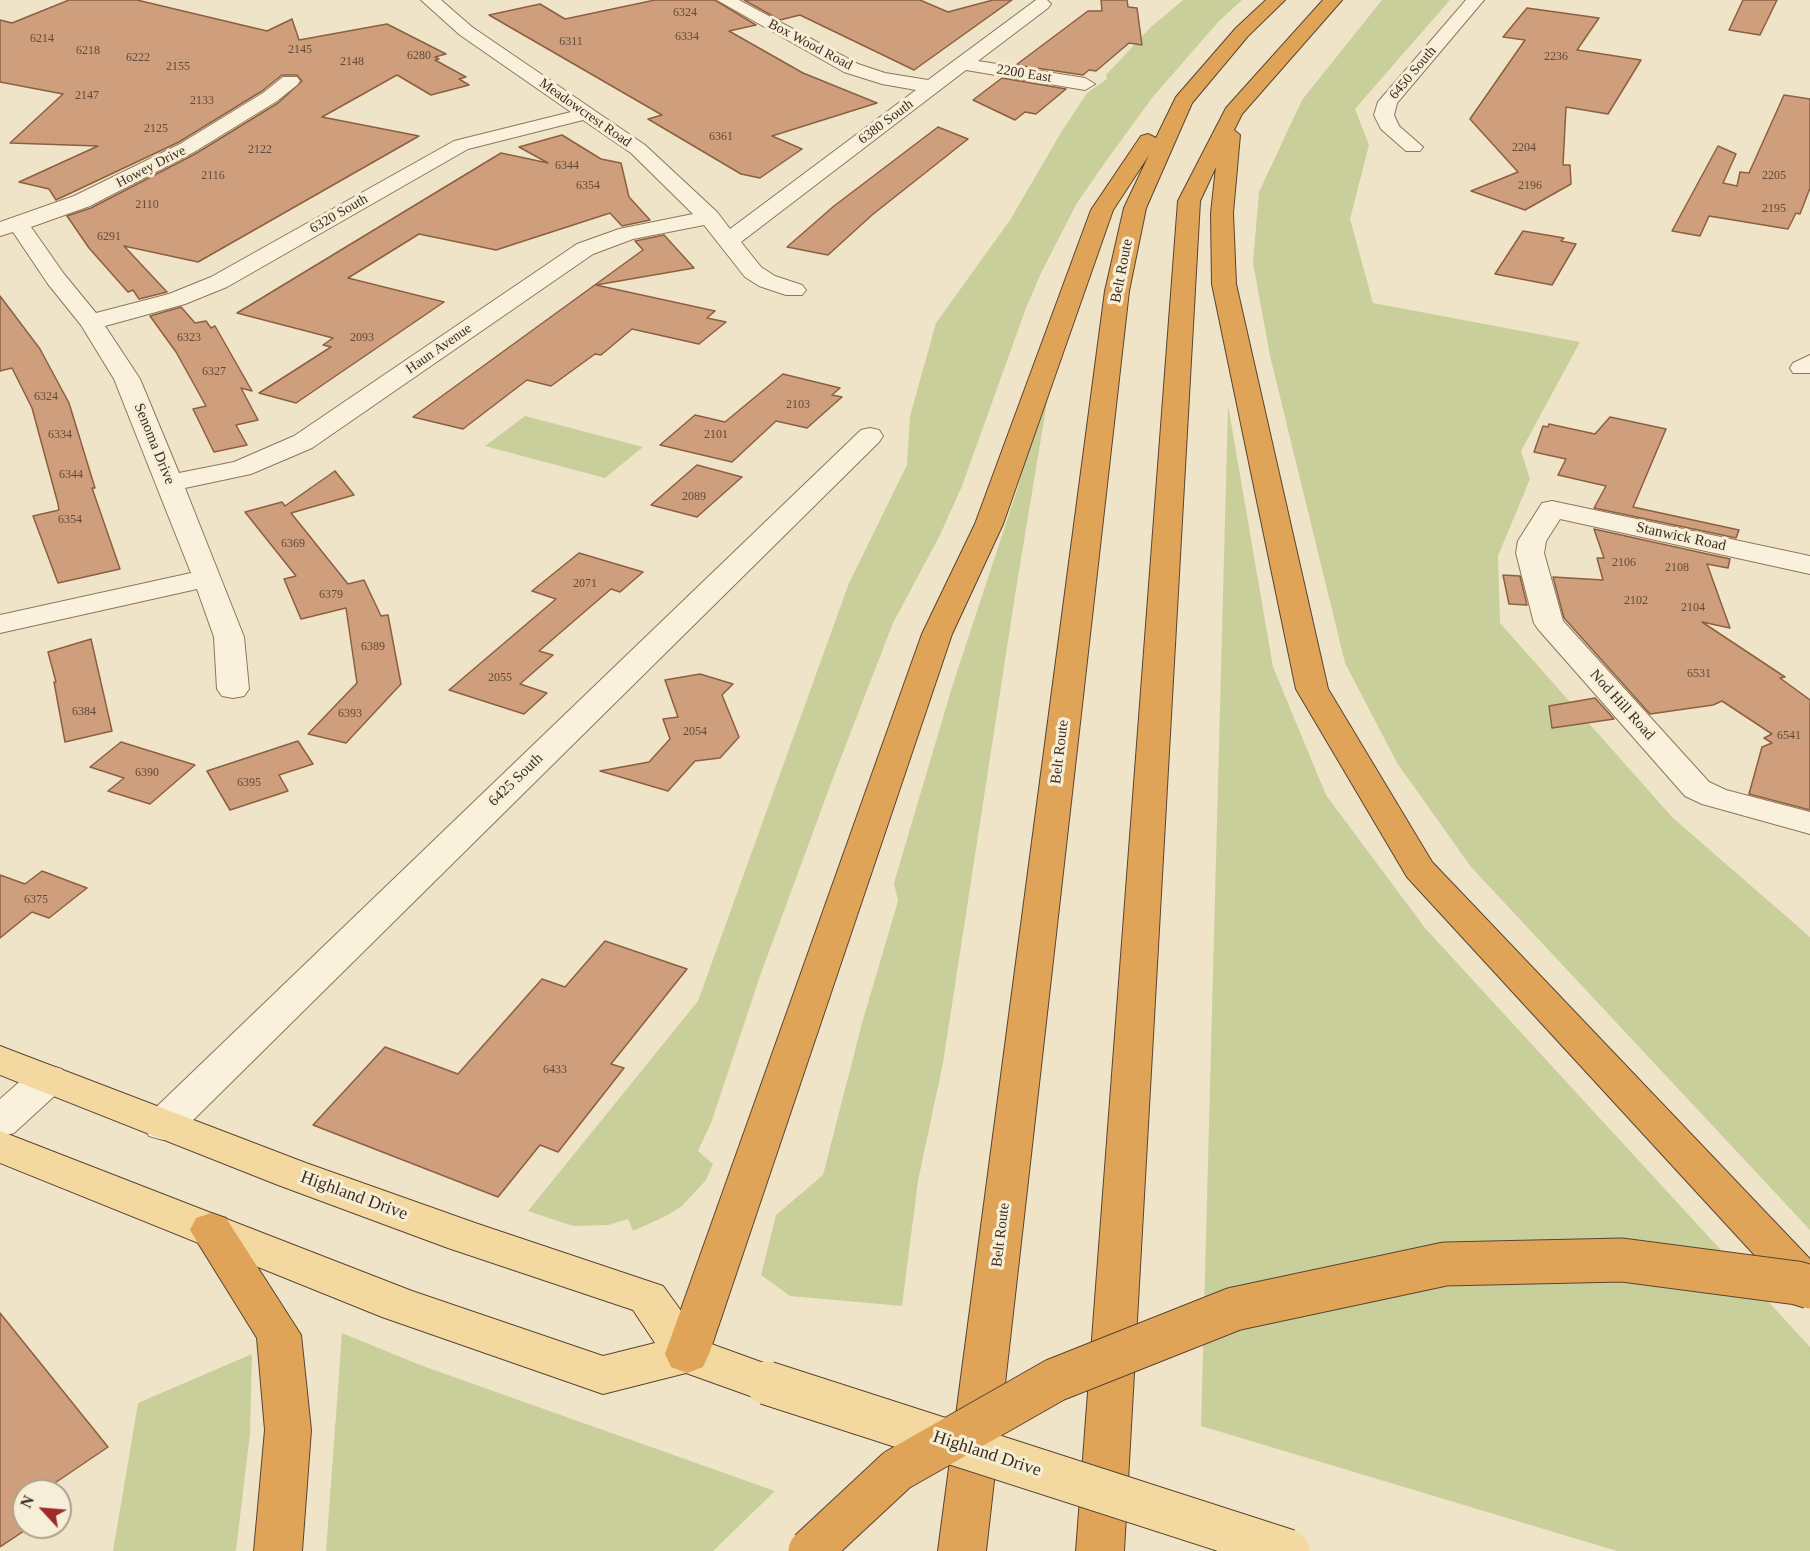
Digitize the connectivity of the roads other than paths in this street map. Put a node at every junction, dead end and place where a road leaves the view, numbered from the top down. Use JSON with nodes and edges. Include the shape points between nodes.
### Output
{"nodes":[{"id":1,"x":430,"y":0,"type":"edge"},
{"id":2,"x":726,"y":0,"type":"edge"},
{"id":3,"x":1276,"y":0,"type":"edge"},
{"id":4,"x":1333,"y":0,"type":"edge"},
{"id":5,"x":1475,"y":0,"type":"edge"},
{"id":6,"x":1034,"y":2,"type":"edge"},
{"id":7,"x":963,"y":64,"type":"junction"},
{"id":8,"x":290,"y":81,"type":"dead end"},
{"id":9,"x":1085,"y":84,"type":"dead end"},
{"id":10,"x":933,"y":87,"type":"junction"},
{"id":11,"x":1183,"y":101,"type":"junction"},
{"id":12,"x":1233,"y":112,"type":"junction"},
{"id":13,"x":589,"y":113,"type":"junction"},
{"id":14,"x":1413,"y":147,"type":"dead end"},
{"id":15,"x":709,"y":217,"type":"junction"},
{"id":16,"x":9,"y":227,"type":"edge"},
{"id":17,"x":729,"y":240,"type":"junction"},
{"id":18,"x":794,"y":290,"type":"dead end"},
{"id":19,"x":91,"y":322,"type":"junction"},
{"id":20,"x":870,"y":436,"type":"dead end"},
{"id":21,"x":170,"y":483,"type":"junction"},
{"id":22,"x":1552,"y":509,"type":"joint"},
{"id":23,"x":1810,"y":566,"type":"edge"},
{"id":24,"x":208,"y":578,"type":"junction"},
{"id":25,"x":0,"y":624,"type":"edge"},
{"id":26,"x":233,"y":689,"type":"dead end"},
{"id":27,"x":1810,"y":824,"type":"edge"},
{"id":28,"x":0,"y":1060,"type":"edge"},
{"id":29,"x":48,"y":1079,"type":"junction"},
{"id":30,"x":0,"y":1122,"type":"edge"},
{"id":31,"x":162,"y":1125,"type":"junction"},
{"id":32,"x":0,"y":1146,"type":"edge"},
{"id":33,"x":211,"y":1230,"type":"junction"},
{"id":34,"x":1810,"y":1287,"type":"edge"},
{"id":35,"x":687,"y":1354,"type":"junction"},
{"id":36,"x":278,"y":1551,"type":"edge"},
{"id":37,"x":810,"y":1551,"type":"edge"},
{"id":38,"x":962,"y":1551,"type":"edge"},
{"id":39,"x":1100,"y":1551,"type":"edge"},
{"id":40,"x":1288,"y":1551,"type":"edge"}],
"edges":[{"from":1,"to":13,"type":"street","name":"Meadowcrest Road","via":[[466,31]]},
{"from":2,"to":10,"type":"street","name":"Box Wood Road","via":[[841,64],[882,78]]},
{"from":3,"to":11,"type":"highway","name":"Belt Route","via":[[1242,32]]},
{"from":4,"to":12,"type":"highway"},
{"from":5,"to":14,"type":"street","name":"6450 South","via":[[1388,102],[1384,115],[1391,129]]},
{"from":6,"to":7,"type":"street","name":"6380 South"},
{"from":7,"to":9,"type":"street","name":"2200 East"},
{"from":7,"to":10,"type":"street","name":"6380 South"},
{"from":8,"to":16,"type":"street","name":"Howey Drive","via":[[187,148],[82,201]]},
{"from":10,"to":17,"type":"street","name":"6380 South"},
{"from":11,"to":35,"type":"highway","via":[[1153,134],[1102,210],[989,524],[937,633]]},
{"from":11,"to":38,"type":"highway","name":"Belt Route","via":[[1135,208],[1117,291]]},
{"from":12,"to":34,"type":"highway","via":[[1222,213],[1224,284],[1312,689],[1419,869]]},
{"from":12,"to":39,"type":"highway","via":[[1189,201]]},
{"from":13,"to":15,"type":"street","name":"Meadowcrest Road","via":[[652,162]]},
{"from":13,"to":19,"type":"street","name":"6320 South","via":[[461,145],[226,279],[177,299]]},
{"from":15,"to":17,"type":"street","name":"Meadowcrest Road"},
{"from":15,"to":21,"type":"street","name":"Haun Avenue","via":[[627,234],[585,249],[303,442],[260,462]]},
{"from":16,"to":19,"type":"street","name":"Senoma Drive"},
{"from":17,"to":18,"type":"street","name":"Meadowcrest Road","via":[[759,276]]},
{"from":19,"to":21,"type":"street","name":"Senoma Drive","via":[[128,378]]},
{"from":20,"to":31,"type":"street","name":"6425 South"},
{"from":21,"to":24,"type":"street","name":"Senoma Drive"},
{"from":22,"to":23,"type":"street","name":"Stanwick Road"},
{"from":22,"to":27,"type":"street","name":"Nod Hill Road","via":[[1532,541],[1530,553],[1549,623],[1697,789]]},
{"from":24,"to":25,"type":"street"},
{"from":24,"to":26,"type":"street","name":"Senoma Drive","via":[[229,638]]},
{"from":28,"to":29,"type":"main road","name":"Highland Drive"},
{"from":29,"to":30,"type":"street"},
{"from":29,"to":31,"type":"main road","name":"Highland Drive"},
{"from":31,"to":35,"type":"main road","name":"Highland Drive","via":[[463,1236],[648,1298]]},
{"from":32,"to":33,"type":"main road"},
{"from":33,"to":35,"type":"main road","via":[[397,1304],[603,1375]]},
{"from":33,"to":36,"type":"highway","via":[[279,1335],[288,1430]]},
{"from":34,"to":37,"type":"highway","bridge":true,"via":[[1622,1260],[1445,1264],[1234,1308],[1055,1380],[897,1470]]},
{"from":35,"to":40,"type":"main road","name":"Highland Drive","bridge":true}]}
